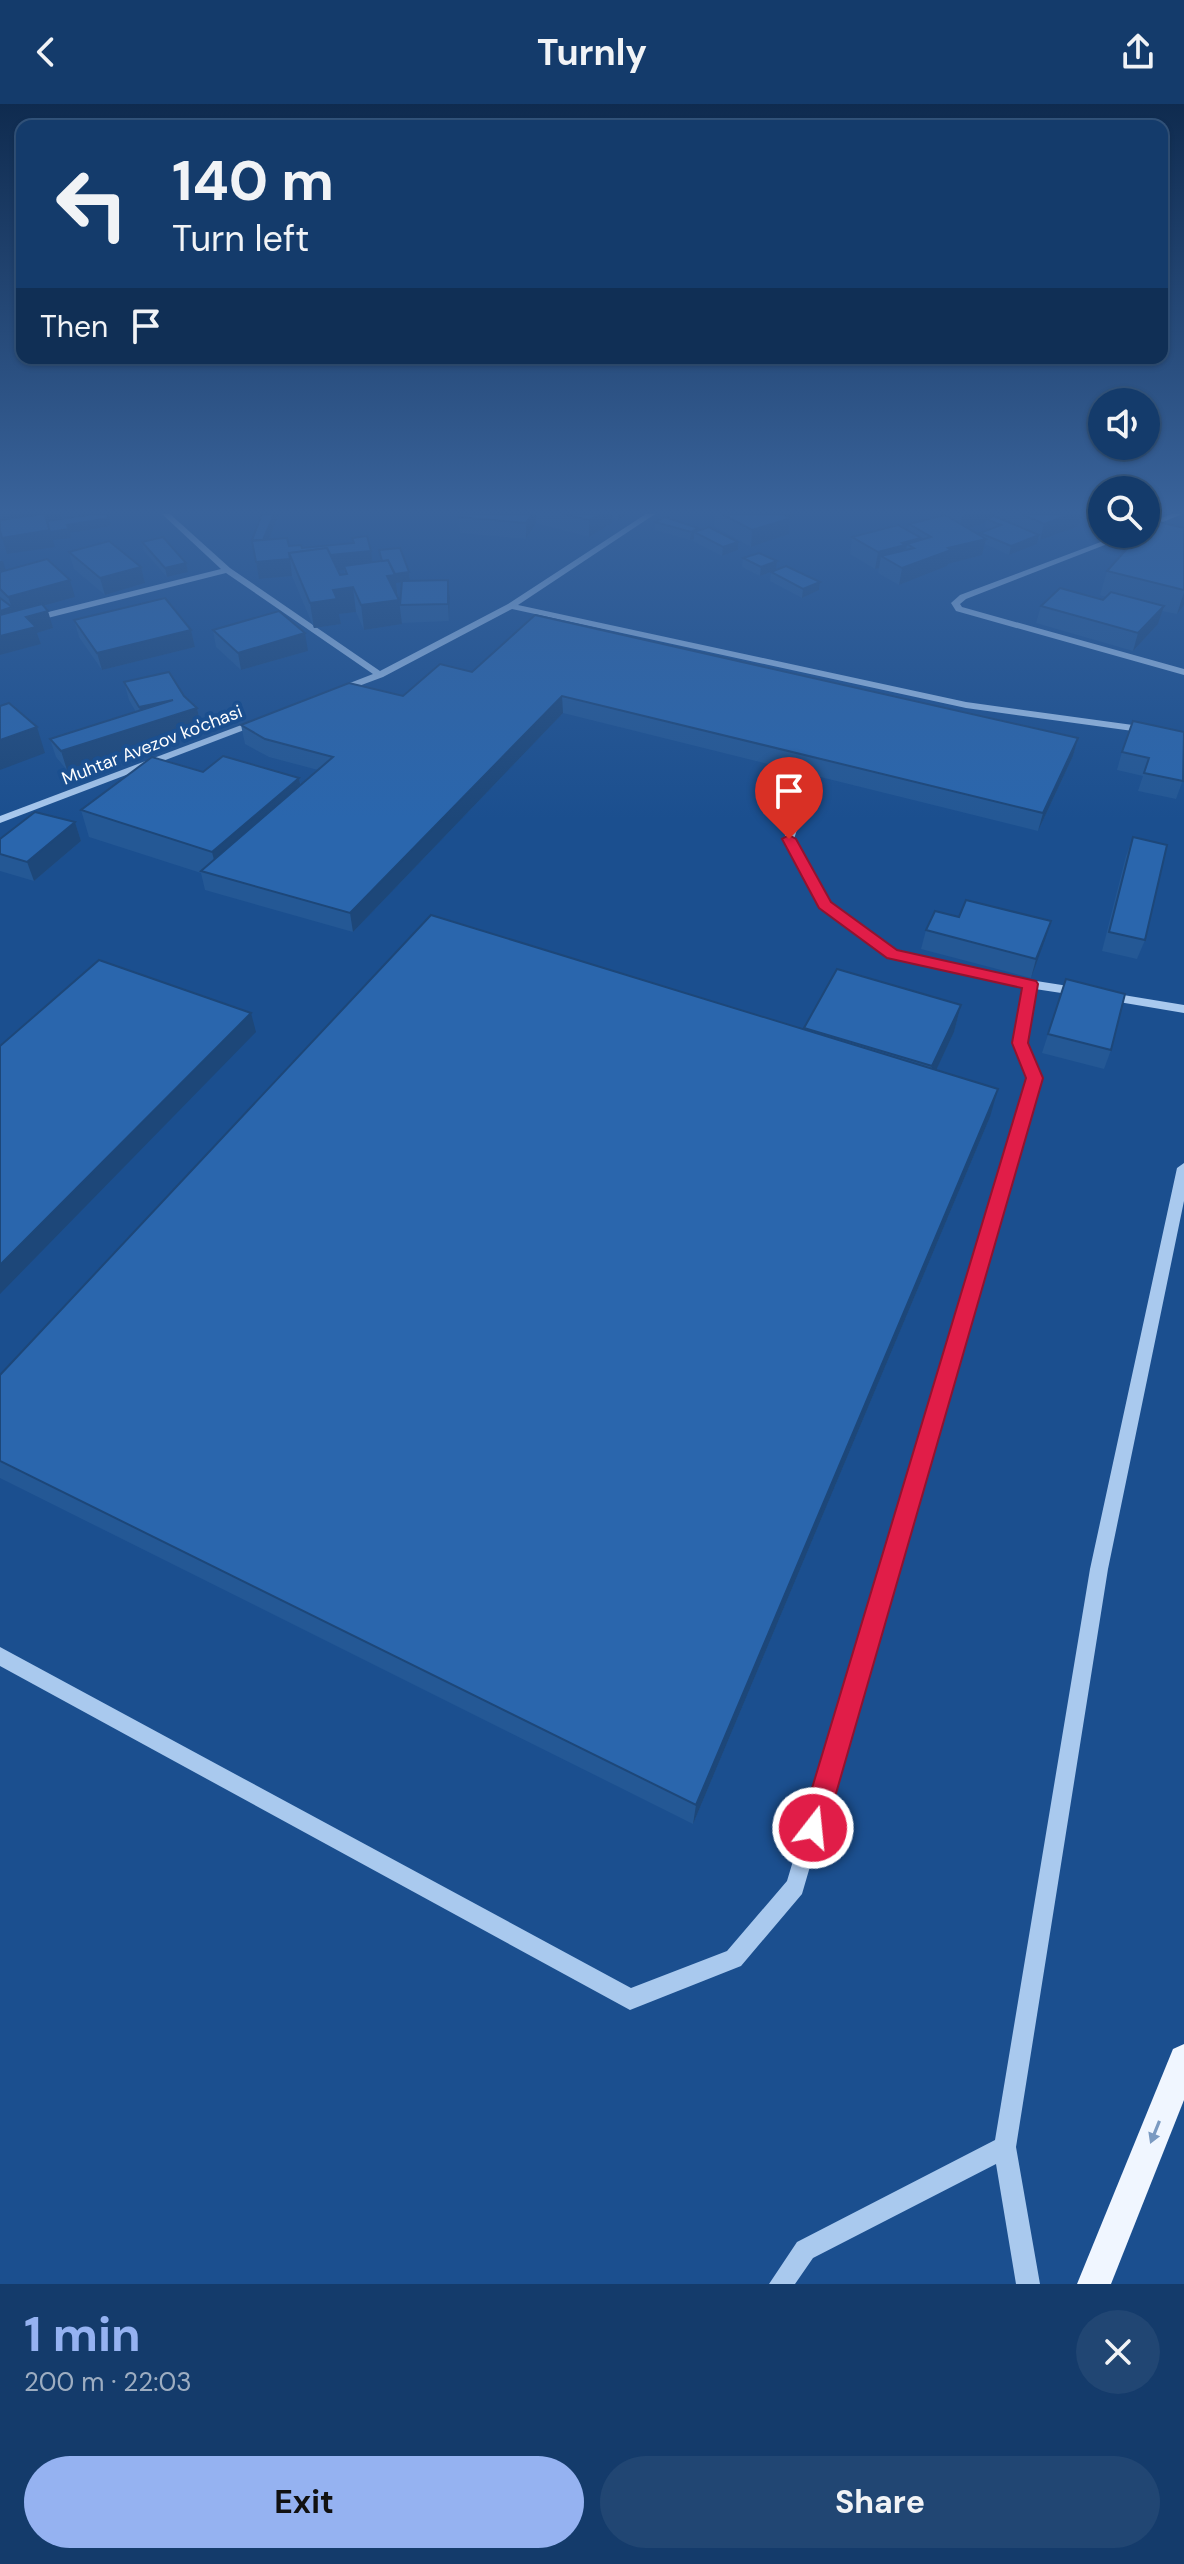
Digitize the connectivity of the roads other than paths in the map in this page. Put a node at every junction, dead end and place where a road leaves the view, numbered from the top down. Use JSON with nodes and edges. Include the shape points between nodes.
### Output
{"nodes":[{"id":1,"x":45,"y":616,"type":"edge"},
{"id":2,"x":294,"y":616,"type":"edge"},
{"id":3,"x":493,"y":616,"type":"edge"},
{"id":4,"x":556,"y":616,"type":"edge"},
{"id":5,"x":983,"y":616,"type":"edge"},
{"id":6,"x":0,"y":627,"type":"edge"},
{"id":7,"x":1184,"y":672,"type":"edge"},
{"id":8,"x":380,"y":675,"type":"junction"},
{"id":9,"x":324,"y":697,"type":"edge"},
{"id":10,"x":267,"y":718,"type":"edge"},
{"id":11,"x":1184,"y":735,"type":"edge"},
{"id":12,"x":798,"y":811,"type":"dead end"},
{"id":13,"x":0,"y":820,"type":"edge"},
{"id":14,"x":1030,"y":984,"type":"junction"},
{"id":15,"x":1184,"y":1009,"type":"edge"},
{"id":16,"x":1184,"y":1168,"type":"edge"},
{"id":17,"x":0,"y":1656,"type":"edge"},
{"id":18,"x":1184,"y":2060,"type":"edge"},
{"id":19,"x":1005,"y":2147,"type":"junction"},
{"id":20,"x":781,"y":2284,"type":"edge"},
{"id":21,"x":1028,"y":2284,"type":"edge"},
{"id":22,"x":1094,"y":2284,"type":"edge"}],
"edges":[{"from":1,"to":6,"type":"street"},
{"from":2,"to":8,"type":"street"},
{"from":3,"to":8,"type":"street"},
{"from":4,"to":11,"type":"street","via":[[966,705]]},
{"from":5,"to":7,"type":"street"},
{"from":8,"to":9,"type":"street"},
{"from":10,"to":13,"type":"street","name":"Muhtar Avezov ko'chasi"},
{"from":12,"to":14,"type":"street","via":[[789,839],[825,905],[892,954]]},
{"from":14,"to":15,"type":"street"},
{"from":14,"to":17,"type":"street","via":[[1020,1043],[1034,1078],[795,1887],[734,1959],[630,1999]]},
{"from":16,"to":19,"type":"street","via":[[1099,1569]]},
{"from":18,"to":22,"type":"main road","one_way":true},
{"from":19,"to":20,"type":"street","via":[[805,2250]]},
{"from":19,"to":21,"type":"street"}]}
